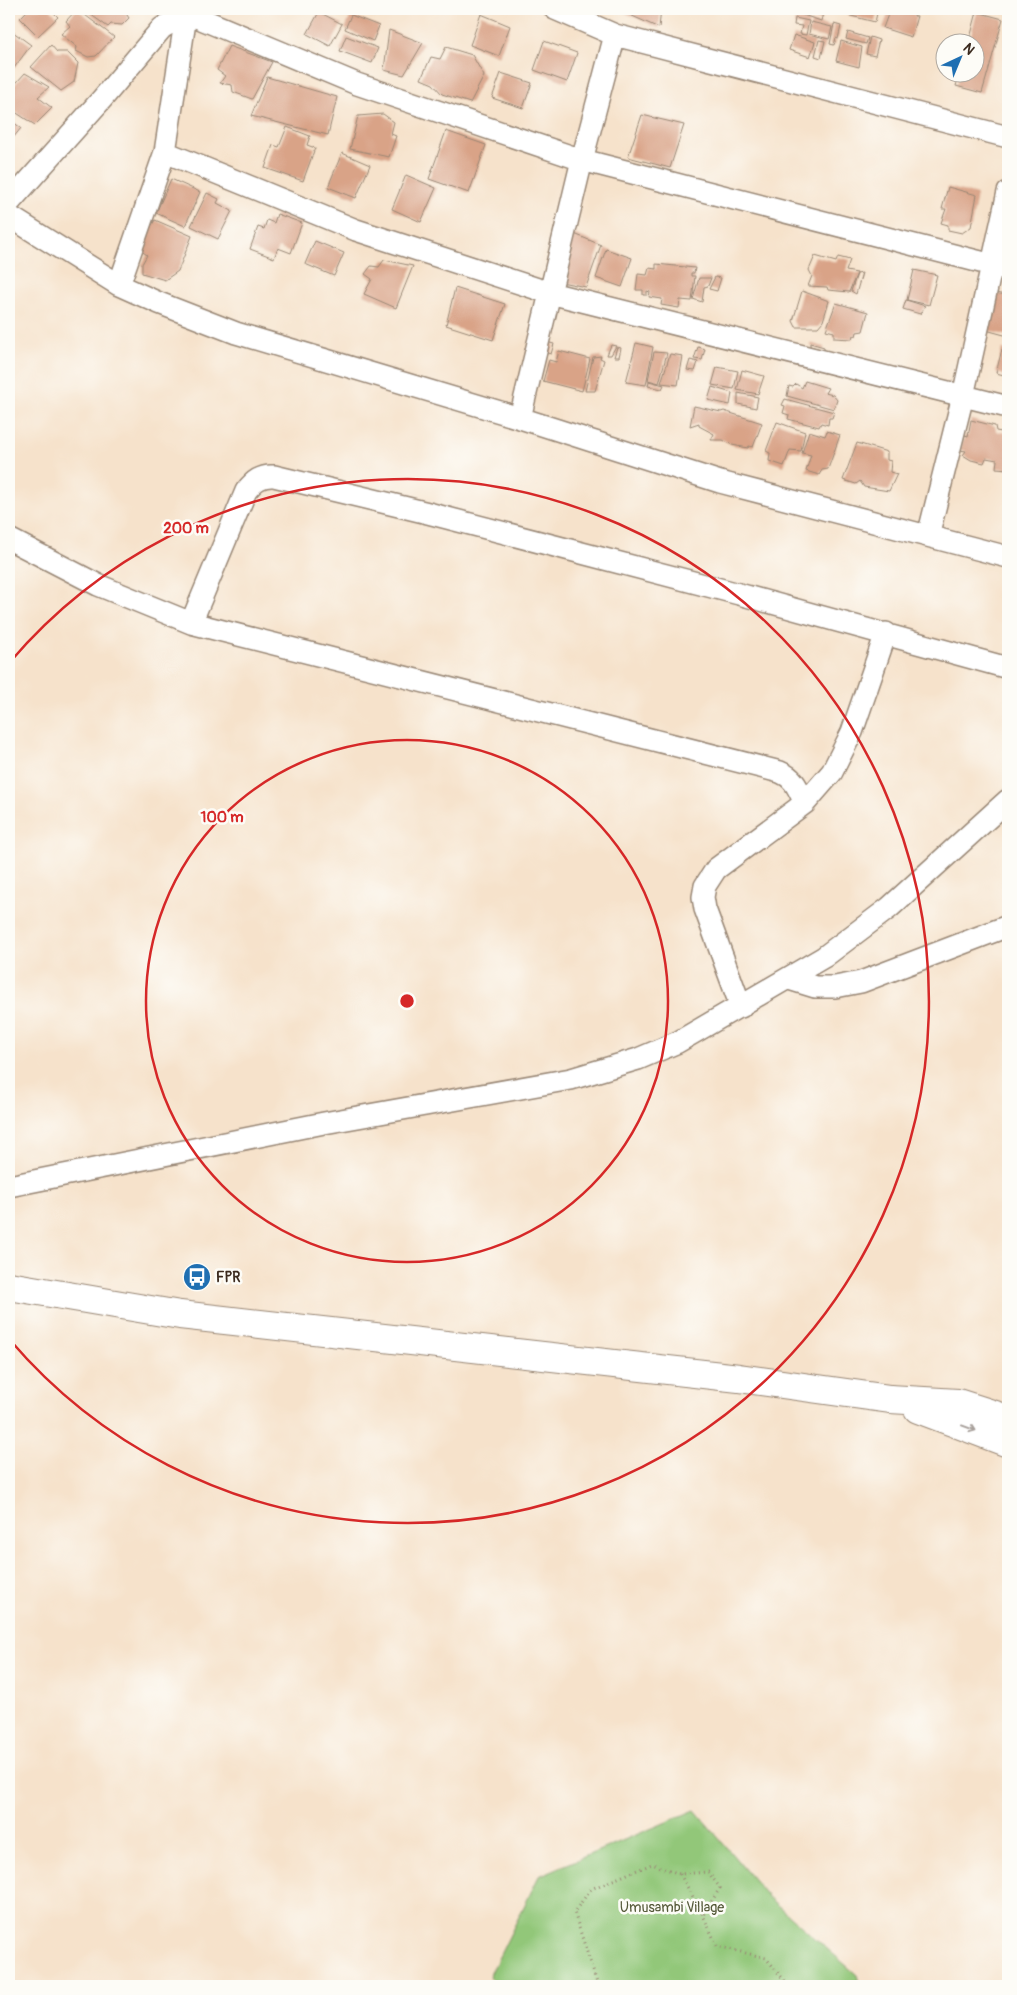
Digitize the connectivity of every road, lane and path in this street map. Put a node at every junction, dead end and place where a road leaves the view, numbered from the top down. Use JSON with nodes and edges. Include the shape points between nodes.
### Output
{"nodes":[{"id":1,"x":555,"y":9,"type":"edge"},
{"id":2,"x":187,"y":11,"type":"edge"},
{"id":3,"x":615,"y":35,"type":"junction"},
{"id":4,"x":1008,"y":137,"type":"edge"},
{"id":5,"x":165,"y":152,"type":"junction"},
{"id":6,"x":582,"y":160,"type":"junction"},
{"id":7,"x":1008,"y":192,"type":"edge"},
{"id":8,"x":9,"y":203,"type":"edge"},
{"id":9,"x":9,"y":216,"type":"edge"},
{"id":10,"x":1001,"y":268,"type":"edge"},
{"id":11,"x":118,"y":285,"type":"junction"},
{"id":12,"x":550,"y":293,"type":"junction"},
{"id":13,"x":963,"y":396,"type":"junction"},
{"id":14,"x":1008,"y":407,"type":"edge"},
{"id":15,"x":520,"y":418,"type":"junction"},
{"id":16,"x":928,"y":536,"type":"junction"},
{"id":17,"x":9,"y":539,"type":"edge"},
{"id":18,"x":1008,"y":557,"type":"edge"},
{"id":19,"x":191,"y":623,"type":"junction"},
{"id":20,"x":886,"y":633,"type":"junction"},
{"id":21,"x":1008,"y":668,"type":"edge"},
{"id":22,"x":1008,"y":800,"type":"edge"},
{"id":23,"x":805,"y":803,"type":"junction"},
{"id":24,"x":1008,"y":926,"type":"edge"},
{"id":25,"x":789,"y":979,"type":"junction"},
{"id":26,"x":741,"y":1007,"type":"junction"},
{"id":27,"x":9,"y":1186,"type":"edge"},
{"id":28,"x":9,"y":1286,"type":"edge"},
{"id":29,"x":890,"y":1400,"type":"junction"},
{"id":30,"x":1008,"y":1420,"type":"edge"},
{"id":31,"x":1008,"y":1443,"type":"edge"},
{"id":32,"x":680,"y":1874,"type":"junction"},
{"id":33,"x":703,"y":1915,"type":"junction"},
{"id":34,"x":598,"y":1986,"type":"edge"},
{"id":35,"x":789,"y":1986,"type":"edge"}],
"edges":[{"from":1,"to":3,"type":"street"},
{"from":2,"to":5,"type":"street"},
{"from":2,"to":6,"type":"street","via":[[357,84]]},
{"from":2,"to":8,"type":"street","via":[[162,28]]},
{"from":3,"to":4,"type":"street"},
{"from":3,"to":6,"type":"street"},
{"from":5,"to":11,"type":"street"},
{"from":5,"to":12,"type":"street","via":[[356,230]]},
{"from":6,"to":10,"type":"street"},
{"from":6,"to":12,"type":"street"},
{"from":7,"to":10,"type":"street"},
{"from":9,"to":11,"type":"street"},
{"from":10,"to":13,"type":"street"},
{"from":11,"to":15,"type":"street","via":[[236,333]]},
{"from":12,"to":13,"type":"street"},
{"from":12,"to":15,"type":"street"},
{"from":13,"to":14,"type":"street"},
{"from":13,"to":16,"type":"street"},
{"from":15,"to":16,"type":"street","via":[[720,482]]},
{"from":16,"to":18,"type":"street"},
{"from":17,"to":19,"type":"street","via":[[98,584]]},
{"from":19,"to":20,"type":"street","via":[[246,491],[253,482],[266,475],[438,516]]},
{"from":19,"to":23,"type":"street","via":[[780,772],[796,783]]},
{"from":20,"to":21,"type":"street"},
{"from":20,"to":23,"type":"street","via":[[852,732],[832,772]]},
{"from":22,"to":25,"type":"street","via":[[927,876],[860,932]]},
{"from":23,"to":26,"type":"street","via":[[716,869],[705,886],[705,910]]},
{"from":24,"to":25,"type":"street","via":[[861,982],[815,987]]},
{"from":25,"to":26,"type":"street"},
{"from":26,"to":27,"type":"street","via":[[678,1042],[638,1059],[571,1079],[324,1123]]},
{"from":28,"to":29,"type":"highway","via":[[180,1315],[740,1378]]},
{"from":29,"to":30,"type":"highway","via":[[958,1403]]},
{"from":29,"to":31,"type":"highway","one_way":true},
{"from":32,"to":33,"type":"path"},
{"from":32,"to":33,"type":"path","via":[[708,1872],[720,1888]]},
{"from":32,"to":34,"type":"path","via":[[652,1864],[591,1889],[574,1912]]},
{"from":33,"to":35,"type":"path","via":[[717,1946],[766,1958]]}]}
